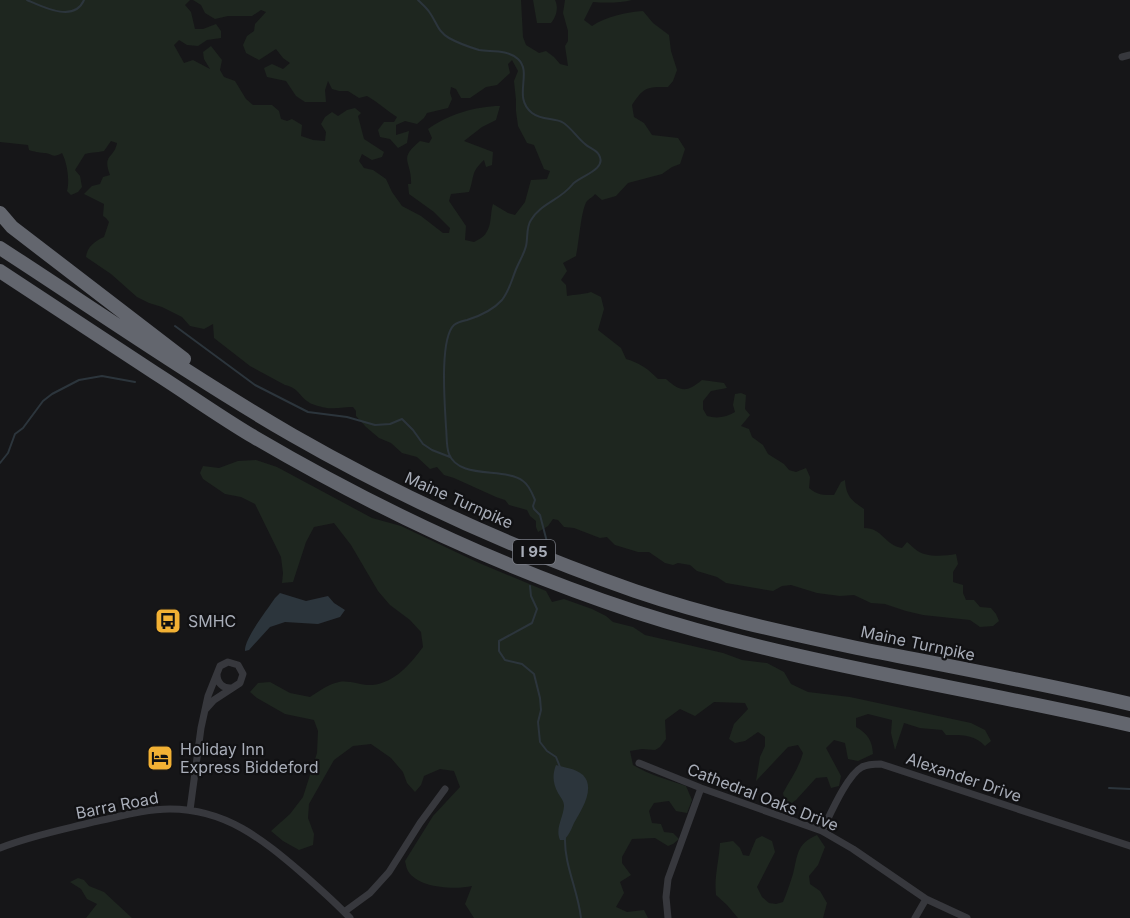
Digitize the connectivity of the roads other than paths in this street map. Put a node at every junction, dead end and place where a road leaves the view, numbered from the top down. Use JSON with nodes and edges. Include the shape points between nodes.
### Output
{"nodes":[{"id":1,"x":1130,"y":55,"type":"edge"},
{"id":2,"x":1122,"y":57,"type":"dead end"},
{"id":3,"x":0,"y":213,"type":"edge"},
{"id":4,"x":0,"y":248,"type":"edge"},
{"id":5,"x":0,"y":271,"type":"edge"},
{"id":6,"x":6,"y":278,"type":"edge"},
{"id":7,"x":195,"y":375,"type":"junction"},
{"id":8,"x":217,"y":674,"type":"junction"},
{"id":9,"x":237,"y":686,"type":"junction"},
{"id":10,"x":1130,"y":704,"type":"edge"},
{"id":11,"x":206,"y":709,"type":"junction"},
{"id":12,"x":1130,"y":725,"type":"edge"},
{"id":13,"x":639,"y":763,"type":"dead end"},
{"id":14,"x":701,"y":788,"type":"junction"},
{"id":15,"x":445,"y":789,"type":"dead end"},
{"id":16,"x":190,"y":810,"type":"junction"},
{"id":17,"x":822,"y":831,"type":"junction"},
{"id":18,"x":1130,"y":846,"type":"edge"},
{"id":19,"x":0,"y":848,"type":"edge"},
{"id":20,"x":926,"y":899,"type":"junction"},
{"id":21,"x":347,"y":915,"type":"edge"},
{"id":22,"x":668,"y":918,"type":"edge"},
{"id":23,"x":915,"y":918,"type":"edge"},
{"id":24,"x":967,"y":918,"type":"edge"}],
"edges":[{"from":1,"to":2,"type":"street"},
{"from":3,"to":7,"type":"highway","via":[[12,227],[186,360]]},
{"from":4,"to":7,"type":"highway","name":"Maine Turnpike","number":"I 95"},
{"from":5,"to":6,"type":"highway","number":"I 95"},
{"from":6,"to":12,"type":"highway","number":"I 95","via":[[253,436],[351,491],[489,557],[636,612],[735,640]]},
{"from":7,"to":10,"type":"highway","name":"Maine Turnpike","number":"I 95","via":[[291,435],[426,505],[637,591],[791,634]]},
{"from":8,"to":9,"type":"street","via":[[224,687]]},
{"from":8,"to":9,"type":"street","via":[[226,663],[239,666],[243,676]]},
{"from":8,"to":11,"type":"street"},
{"from":9,"to":11,"type":"street"},
{"from":11,"to":16,"type":"street"},
{"from":13,"to":14,"type":"street","name":"Cathedral Oaks Drive"},
{"from":14,"to":17,"type":"street","name":"Cathedral Oaks Drive"},
{"from":14,"to":22,"type":"street","via":[[668,879]]},
{"from":15,"to":21,"type":"street","via":[[389,872]]},
{"from":16,"to":19,"type":"street","name":"Barra Road","via":[[140,812],[40,834]]},
{"from":16,"to":21,"type":"street","name":"Barra Road","via":[[217,816],[248,831],[299,870]]},
{"from":17,"to":18,"type":"street","name":"Alexander Drive","via":[[850,778],[864,766],[881,764]]},
{"from":17,"to":20,"type":"street","name":"Cathedral Oaks Drive"},
{"from":20,"to":23,"type":"street"},
{"from":20,"to":24,"type":"street","name":"Cathedral Oaks Drive"}]}
